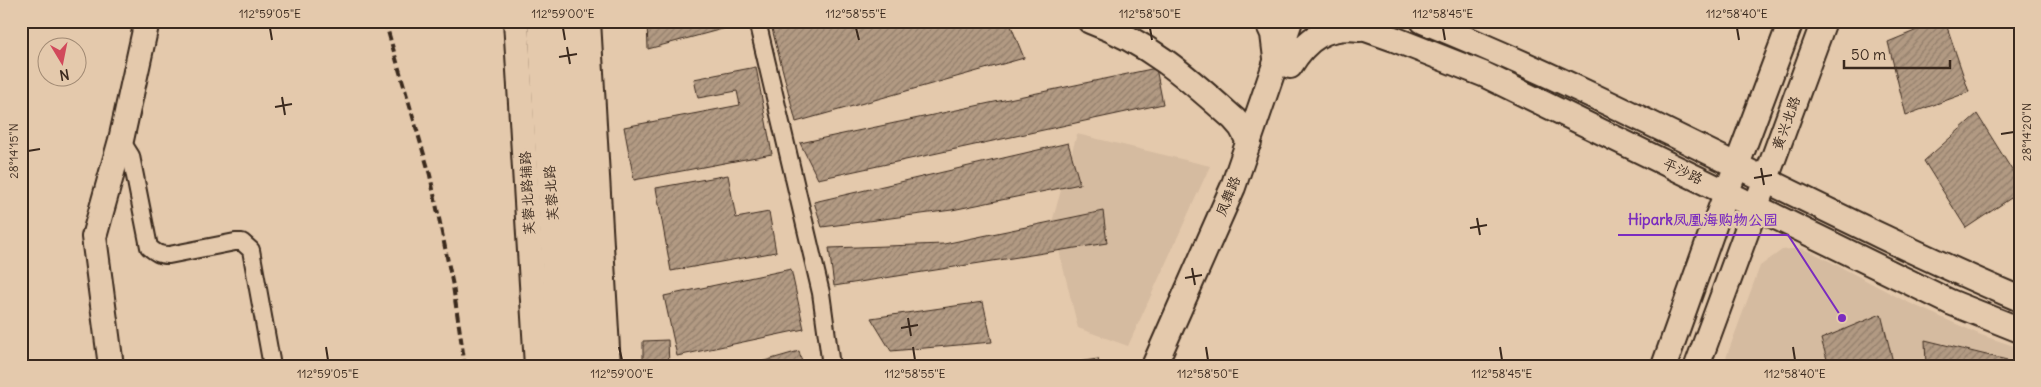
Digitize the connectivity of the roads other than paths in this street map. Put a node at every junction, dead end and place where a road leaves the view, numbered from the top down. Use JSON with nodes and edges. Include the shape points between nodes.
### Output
{"nodes":[{"id":1,"x":147,"y":21,"type":"edge"},
{"id":2,"x":516,"y":21,"type":"edge"},
{"id":3,"x":540,"y":21,"type":"edge"},
{"id":4,"x":564,"y":21,"type":"edge"},
{"id":5,"x":588,"y":21,"type":"edge"},
{"id":6,"x":757,"y":21,"type":"edge"},
{"id":7,"x":1090,"y":21,"type":"edge"},
{"id":8,"x":1267,"y":21,"type":"edge"},
{"id":9,"x":1290,"y":21,"type":"edge"},
{"id":10,"x":1305,"y":21,"type":"edge"},
{"id":11,"x":1343,"y":21,"type":"edge"},
{"id":12,"x":1423,"y":21,"type":"edge"},
{"id":13,"x":1791,"y":21,"type":"edge"},
{"id":14,"x":1824,"y":21,"type":"edge"},
{"id":15,"x":1366,"y":29,"type":"junction"},
{"id":16,"x":1283,"y":64,"type":"junction"},
{"id":17,"x":121,"y":140,"type":"junction"},
{"id":18,"x":1249,"y":142,"type":"junction"},
{"id":19,"x":1737,"y":166,"type":"junction"},
{"id":20,"x":1765,"y":179,"type":"junction"},
{"id":21,"x":1727,"y":192,"type":"junction"},
{"id":22,"x":1755,"y":206,"type":"junction"},
{"id":23,"x":2020,"y":299,"type":"edge"},
{"id":24,"x":593,"y":309,"type":"junction"},
{"id":25,"x":2020,"y":330,"type":"edge"},
{"id":26,"x":111,"y":366,"type":"edge"},
{"id":27,"x":272,"y":366,"type":"edge"},
{"id":28,"x":537,"y":366,"type":"edge"},
{"id":29,"x":561,"y":366,"type":"edge"},
{"id":30,"x":584,"y":366,"type":"edge"},
{"id":31,"x":608,"y":366,"type":"edge"},
{"id":32,"x":831,"y":366,"type":"edge"},
{"id":33,"x":1154,"y":366,"type":"edge"},
{"id":34,"x":1170,"y":366,"type":"edge"},
{"id":35,"x":1664,"y":366,"type":"edge"},
{"id":36,"x":1697,"y":366,"type":"edge"}],
"edges":[{"from":1,"to":17,"type":"street"},
{"from":2,"to":28,"type":"street","name":"芙蓉北路辅路"},
{"from":3,"to":29,"type":"main road","name":"芙蓉北路"},
{"from":4,"to":24,"type":"main road","name":"芙蓉北路"},
{"from":5,"to":24,"type":"street"},
{"from":6,"to":32,"type":"street","via":[[820,293]]},
{"from":7,"to":18,"type":"street","via":[[1141,43],[1174,68],[1234,119]]},
{"from":8,"to":16,"type":"street"},
{"from":9,"to":16,"type":"street","name":"凤舞路"},
{"from":10,"to":16,"type":"street","name":"凤舞路"},
{"from":11,"to":15,"type":"street","name":"平沙路"},
{"from":12,"to":19,"type":"street","name":"平沙路","via":[[1519,62]]},
{"from":13,"to":19,"type":"street"},
{"from":14,"to":20,"type":"street","name":"黄兴北路"},
{"from":15,"to":16,"type":"street","via":[[1346,28],[1321,34],[1308,41]]},
{"from":15,"to":21,"type":"street","name":"平沙路","via":[[1483,74]]},
{"from":16,"to":18,"type":"street","name":"凤舞路"},
{"from":16,"to":34,"type":"street","name":"凤舞路","via":[[1238,214]]},
{"from":17,"to":26,"type":"street","via":[[94,237]]},
{"from":17,"to":27,"type":"street","via":[[131,156],[149,247],[159,255],[169,255],[242,242],[251,250]]},
{"from":18,"to":33,"type":"street","name":"凤舞路","via":[[1215,229]]},
{"from":19,"to":20,"type":"street","name":"平沙路"},
{"from":19,"to":21,"type":"street"},
{"from":20,"to":22,"type":"street","name":"黄兴北路"},
{"from":20,"to":23,"type":"street","name":"平沙路"},
{"from":21,"to":22,"type":"street","name":"平沙路"},
{"from":21,"to":35,"type":"street"},
{"from":22,"to":25,"type":"street","name":"平沙路","via":[[1950,302]]},
{"from":22,"to":36,"type":"street","name":"黄兴北路"},
{"from":24,"to":30,"type":"main road","name":"芙蓉北路"},
{"from":24,"to":31,"type":"street"}]}
